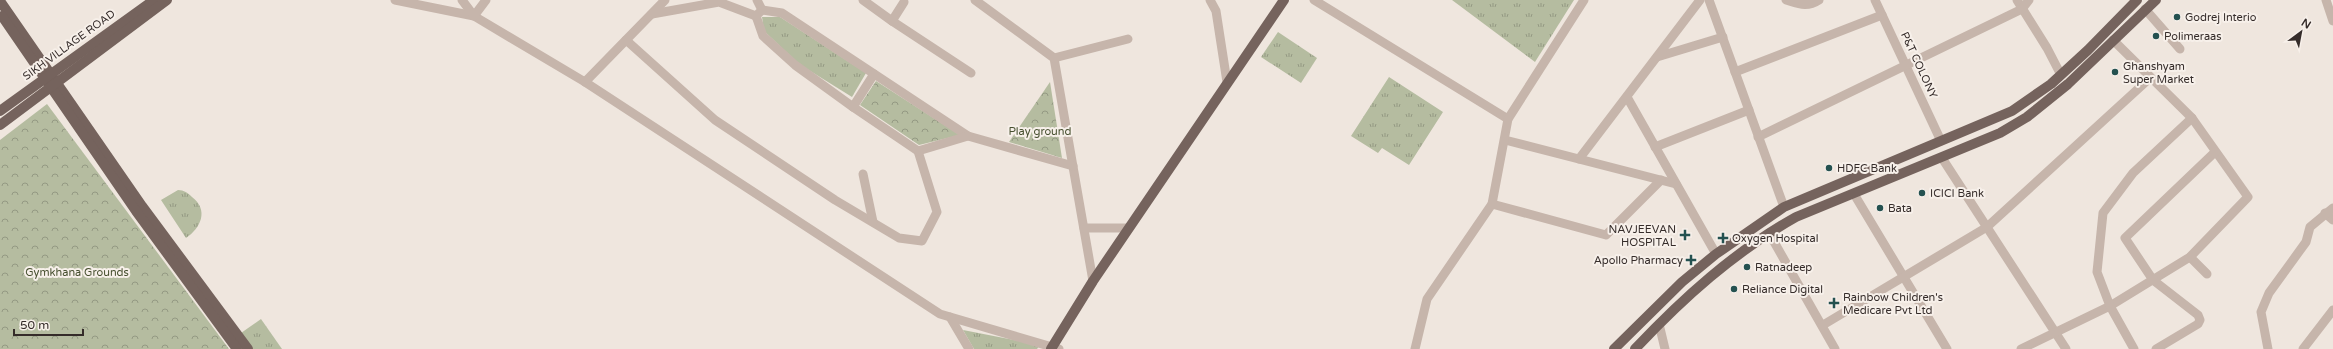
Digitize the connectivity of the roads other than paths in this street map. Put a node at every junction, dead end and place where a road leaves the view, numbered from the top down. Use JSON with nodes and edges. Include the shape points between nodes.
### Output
{"nodes":[{"id":1,"x":154,"y":0,"type":"edge"},
{"id":2,"x":168,"y":0,"type":"edge"},
{"id":3,"x":395,"y":0,"type":"edge"},
{"id":4,"x":462,"y":0,"type":"edge"},
{"id":5,"x":486,"y":0,"type":"edge"},
{"id":6,"x":665,"y":0,"type":"edge"},
{"id":7,"x":757,"y":0,"type":"edge"},
{"id":8,"x":863,"y":0,"type":"edge"},
{"id":9,"x":975,"y":0,"type":"edge"},
{"id":10,"x":1210,"y":0,"type":"edge"},
{"id":11,"x":1284,"y":0,"type":"edge"},
{"id":12,"x":1314,"y":0,"type":"edge"},
{"id":13,"x":1584,"y":0,"type":"edge"},
{"id":14,"x":1700,"y":0,"type":"edge"},
{"id":15,"x":1710,"y":0,"type":"edge"},
{"id":16,"x":1786,"y":0,"type":"edge"},
{"id":17,"x":1819,"y":0,"type":"edge"},
{"id":18,"x":2017,"y":0,"type":"edge"},
{"id":19,"x":2029,"y":0,"type":"edge"},
{"id":20,"x":2137,"y":0,"type":"edge"},
{"id":21,"x":2326,"y":0,"type":"edge"},
{"id":22,"x":0,"y":1,"type":"edge"},
{"id":23,"x":720,"y":1,"type":"edge"},
{"id":24,"x":1878,"y":1,"type":"edge"},
{"id":25,"x":2154,"y":1,"type":"edge"},
{"id":26,"x":904,"y":2,"type":"dead end"},
{"id":27,"x":2022,"y":9,"type":"junction"},
{"id":28,"x":2145,"y":9,"type":"junction"},
{"id":29,"x":0,"y":13,"type":"edge"},
{"id":30,"x":759,"y":13,"type":"junction"},
{"id":31,"x":652,"y":14,"type":"junction"},
{"id":32,"x":1882,"y":15,"type":"junction"},
{"id":33,"x":474,"y":16,"type":"junction"},
{"id":34,"x":892,"y":21,"type":"junction"},
{"id":35,"x":2333,"y":21,"type":"edge"},
{"id":36,"x":1723,"y":37,"type":"junction"},
{"id":37,"x":626,"y":40,"type":"junction"},
{"id":38,"x":1128,"y":40,"type":"dead end"},
{"id":39,"x":2113,"y":40,"type":"junction"},
{"id":40,"x":2180,"y":49,"type":"dead end"},
{"id":41,"x":1657,"y":57,"type":"junction"},
{"id":42,"x":1054,"y":58,"type":"junction"},
{"id":43,"x":1906,"y":65,"type":"junction"},
{"id":44,"x":1735,"y":72,"type":"junction"},
{"id":45,"x":874,"y":74,"type":"junction"},
{"id":46,"x":971,"y":74,"type":"dead end"},
{"id":47,"x":2061,"y":75,"type":"junction"},
{"id":48,"x":47,"y":76,"type":"junction"},
{"id":49,"x":2150,"y":78,"type":"junction"},
{"id":50,"x":585,"y":82,"type":"junction"},
{"id":51,"x":1227,"y":82,"type":"junction"},
{"id":52,"x":53,"y":85,"type":"junction"},
{"id":53,"x":1626,"y":97,"type":"junction"},
{"id":54,"x":853,"y":107,"type":"junction"},
{"id":55,"x":1749,"y":110,"type":"junction"},
{"id":56,"x":0,"y":111,"type":"edge"},
{"id":57,"x":2192,"y":118,"type":"junction"},
{"id":58,"x":1508,"y":119,"type":"junction"},
{"id":59,"x":0,"y":125,"type":"edge"},
{"id":60,"x":968,"y":136,"type":"junction"},
{"id":61,"x":1758,"y":137,"type":"junction"},
{"id":62,"x":1505,"y":140,"type":"junction"},
{"id":63,"x":1941,"y":141,"type":"junction"},
{"id":64,"x":1655,"y":147,"type":"junction"},
{"id":65,"x":918,"y":151,"type":"junction"},
{"id":66,"x":2215,"y":152,"type":"junction"},
{"id":67,"x":1942,"y":158,"type":"junction"},
{"id":68,"x":1579,"y":159,"type":"junction"},
{"id":69,"x":1073,"y":166,"type":"junction"},
{"id":70,"x":863,"y":174,"type":"dead end"},
{"id":71,"x":1661,"y":180,"type":"junction"},
{"id":72,"x":1676,"y":184,"type":"junction"},
{"id":73,"x":1854,"y":194,"type":"junction"},
{"id":74,"x":1492,"y":204,"type":"junction"},
{"id":75,"x":1784,"y":207,"type":"junction"},
{"id":76,"x":2329,"y":210,"type":"edge"},
{"id":77,"x":2333,"y":220,"type":"edge"},
{"id":78,"x":873,"y":222,"type":"junction"},
{"id":79,"x":1987,"y":226,"type":"junction"},
{"id":80,"x":1084,"y":228,"type":"junction"},
{"id":81,"x":1129,"y":228,"type":"junction"},
{"id":82,"x":1769,"y":233,"type":"junction"},
{"id":83,"x":1716,"y":254,"type":"junction"},
{"id":84,"x":2190,"y":257,"type":"junction"},
{"id":85,"x":2207,"y":274,"type":"dead end"},
{"id":86,"x":1903,"y":277,"type":"junction"},
{"id":87,"x":2153,"y":280,"type":"junction"},
{"id":88,"x":1094,"y":281,"type":"junction"},
{"id":89,"x":2110,"y":306,"type":"junction"},
{"id":90,"x":2333,"y":310,"type":"edge"},
{"id":91,"x":950,"y":317,"type":"junction"},
{"id":92,"x":1659,"y":324,"type":"junction"},
{"id":93,"x":1823,"y":325,"type":"junction"},
{"id":94,"x":2056,"y":332,"type":"junction"},
{"id":95,"x":1054,"y":348,"type":"edge"},
{"id":96,"x":237,"y":349,"type":"edge"},
{"id":97,"x":248,"y":349,"type":"edge"},
{"id":98,"x":969,"y":349,"type":"edge"},
{"id":99,"x":1415,"y":349,"type":"edge"},
{"id":100,"x":1614,"y":349,"type":"edge"},
{"id":101,"x":1635,"y":349,"type":"edge"},
{"id":102,"x":1665,"y":349,"type":"edge"},
{"id":103,"x":1835,"y":349,"type":"edge"},
{"id":104,"x":1948,"y":349,"type":"edge"},
{"id":105,"x":2021,"y":349,"type":"edge"},
{"id":106,"x":2066,"y":349,"type":"edge"},
{"id":107,"x":2134,"y":349,"type":"edge"},
{"id":108,"x":2156,"y":349,"type":"edge"},
{"id":109,"x":2268,"y":349,"type":"edge"},
{"id":110,"x":2302,"y":349,"type":"edge"}],
"edges":[{"from":1,"to":48,"type":"main road","name":"SIKH VILLAGE ROAD"},
{"from":2,"to":52,"type":"main road","name":"SIKH VILLAGE ROAD"},
{"from":3,"to":33,"type":"street"},
{"from":4,"to":33,"type":"street"},
{"from":5,"to":33,"type":"street"},
{"from":6,"to":31,"type":"street"},
{"from":7,"to":30,"type":"street"},
{"from":8,"to":34,"type":"street"},
{"from":9,"to":42,"type":"street"},
{"from":10,"to":51,"type":"street","via":[[1216,11]]},
{"from":11,"to":51,"type":"main road"},
{"from":12,"to":58,"type":"street"},
{"from":13,"to":58,"type":"street"},
{"from":14,"to":41,"type":"street"},
{"from":15,"to":36,"type":"street"},
{"from":16,"to":17,"type":"street","via":[[1810,5]]},
{"from":18,"to":27,"type":"street"},
{"from":19,"to":27,"type":"street"},
{"from":20,"to":47,"type":"main road"},
{"from":21,"to":35,"type":"street"},
{"from":22,"to":48,"type":"main road"},
{"from":23,"to":30,"type":"street"},
{"from":23,"to":31,"type":"street"},
{"from":24,"to":32,"type":"street","name":"P&T COLONY"},
{"from":25,"to":28,"type":"main road"},
{"from":26,"to":34,"type":"street"},
{"from":27,"to":43,"type":"street"},
{"from":27,"to":47,"type":"street"},
{"from":28,"to":39,"type":"main road"},
{"from":28,"to":40,"type":"street"},
{"from":29,"to":48,"type":"main road"},
{"from":30,"to":45,"type":"street","via":[[782,13]]},
{"from":30,"to":54,"type":"street","via":[[763,36],[795,65]]},
{"from":31,"to":37,"type":"street"},
{"from":32,"to":43,"type":"street","name":"P&T COLONY"},
{"from":32,"to":44,"type":"street"},
{"from":33,"to":50,"type":"street"},
{"from":34,"to":46,"type":"street"},
{"from":36,"to":41,"type":"street"},
{"from":36,"to":44,"type":"street"},
{"from":37,"to":50,"type":"street"},
{"from":37,"to":78,"type":"street","via":[[715,120],[835,200]]},
{"from":38,"to":42,"type":"street"},
{"from":39,"to":49,"type":"street"},
{"from":39,"to":67,"type":"main road","via":[[2068,84],[2027,117],[2000,133]]},
{"from":41,"to":53,"type":"street"},
{"from":42,"to":69,"type":"street"},
{"from":43,"to":61,"type":"street"},
{"from":43,"to":63,"type":"street","name":"P&T COLONY"},
{"from":44,"to":55,"type":"street"},
{"from":45,"to":54,"type":"street"},
{"from":45,"to":60,"type":"street"},
{"from":47,"to":63,"type":"main road","via":[[2012,111]]},
{"from":48,"to":52,"type":"main road"},
{"from":48,"to":56,"type":"main road","name":"SIKH VILLAGE ROAD"},
{"from":49,"to":57,"type":"street"},
{"from":49,"to":79,"type":"street"},
{"from":50,"to":91,"type":"street","via":[[940,314]]},
{"from":51,"to":81,"type":"main road"},
{"from":52,"to":59,"type":"main road","name":"SIKH VILLAGE ROAD"},
{"from":52,"to":96,"type":"main road","via":[[136,211]]},
{"from":52,"to":97,"type":"main road"},
{"from":53,"to":64,"type":"street"},
{"from":53,"to":68,"type":"street"},
{"from":54,"to":65,"type":"street"},
{"from":55,"to":61,"type":"street"},
{"from":55,"to":64,"type":"street"},
{"from":57,"to":66,"type":"street"},
{"from":57,"to":89,"type":"street","via":[[2133,173],[2103,213],[2097,272]]},
{"from":58,"to":62,"type":"street"},
{"from":60,"to":65,"type":"street"},
{"from":60,"to":69,"type":"street"},
{"from":61,"to":75,"type":"street"},
{"from":62,"to":68,"type":"street"},
{"from":62,"to":74,"type":"street"},
{"from":63,"to":75,"type":"main road"},
{"from":64,"to":72,"type":"street"},
{"from":65,"to":78,"type":"street","via":[[937,212],[922,241],[899,238]]},
{"from":66,"to":84,"type":"street","via":[[2248,197]]},
{"from":66,"to":87,"type":"street","via":[[2125,238]]},
{"from":67,"to":73,"type":"main road"},
{"from":67,"to":79,"type":"street"},
{"from":68,"to":71,"type":"street"},
{"from":69,"to":80,"type":"street"},
{"from":70,"to":78,"type":"street"},
{"from":71,"to":72,"type":"street"},
{"from":71,"to":74,"type":"street","via":[[1606,235]]},
{"from":72,"to":83,"type":"street"},
{"from":73,"to":82,"type":"main road","via":[[1796,217]]},
{"from":73,"to":86,"type":"street"},
{"from":74,"to":99,"type":"street","via":[[1428,299]]},
{"from":75,"to":83,"type":"main road"},
{"from":76,"to":77,"type":"street"},
{"from":76,"to":109,"type":"street","via":[[2310,227],[2306,242],[2279,276],[2266,299],[2261,312]]},
{"from":79,"to":86,"type":"street"},
{"from":79,"to":94,"type":"street"},
{"from":80,"to":81,"type":"street"},
{"from":80,"to":88,"type":"street"},
{"from":81,"to":88,"type":"main road"},
{"from":82,"to":92,"type":"main road","via":[[1706,279]]},
{"from":82,"to":93,"type":"street"},
{"from":83,"to":100,"type":"main road","via":[[1682,282]]},
{"from":84,"to":85,"type":"street"},
{"from":84,"to":87,"type":"street"},
{"from":86,"to":93,"type":"street"},
{"from":86,"to":104,"type":"street"},
{"from":87,"to":89,"type":"street"},
{"from":87,"to":108,"type":"street","via":[[2198,315],[2200,320],[2198,324]]},
{"from":88,"to":95,"type":"main road"},
{"from":89,"to":94,"type":"street"},
{"from":89,"to":107,"type":"street"},
{"from":90,"to":110,"type":"street"},
{"from":91,"to":95,"type":"street"},
{"from":91,"to":98,"type":"street"},
{"from":92,"to":101,"type":"main road"},
{"from":92,"to":102,"type":"street"},
{"from":93,"to":103,"type":"street"},
{"from":94,"to":105,"type":"street"},
{"from":94,"to":106,"type":"street"}]}
